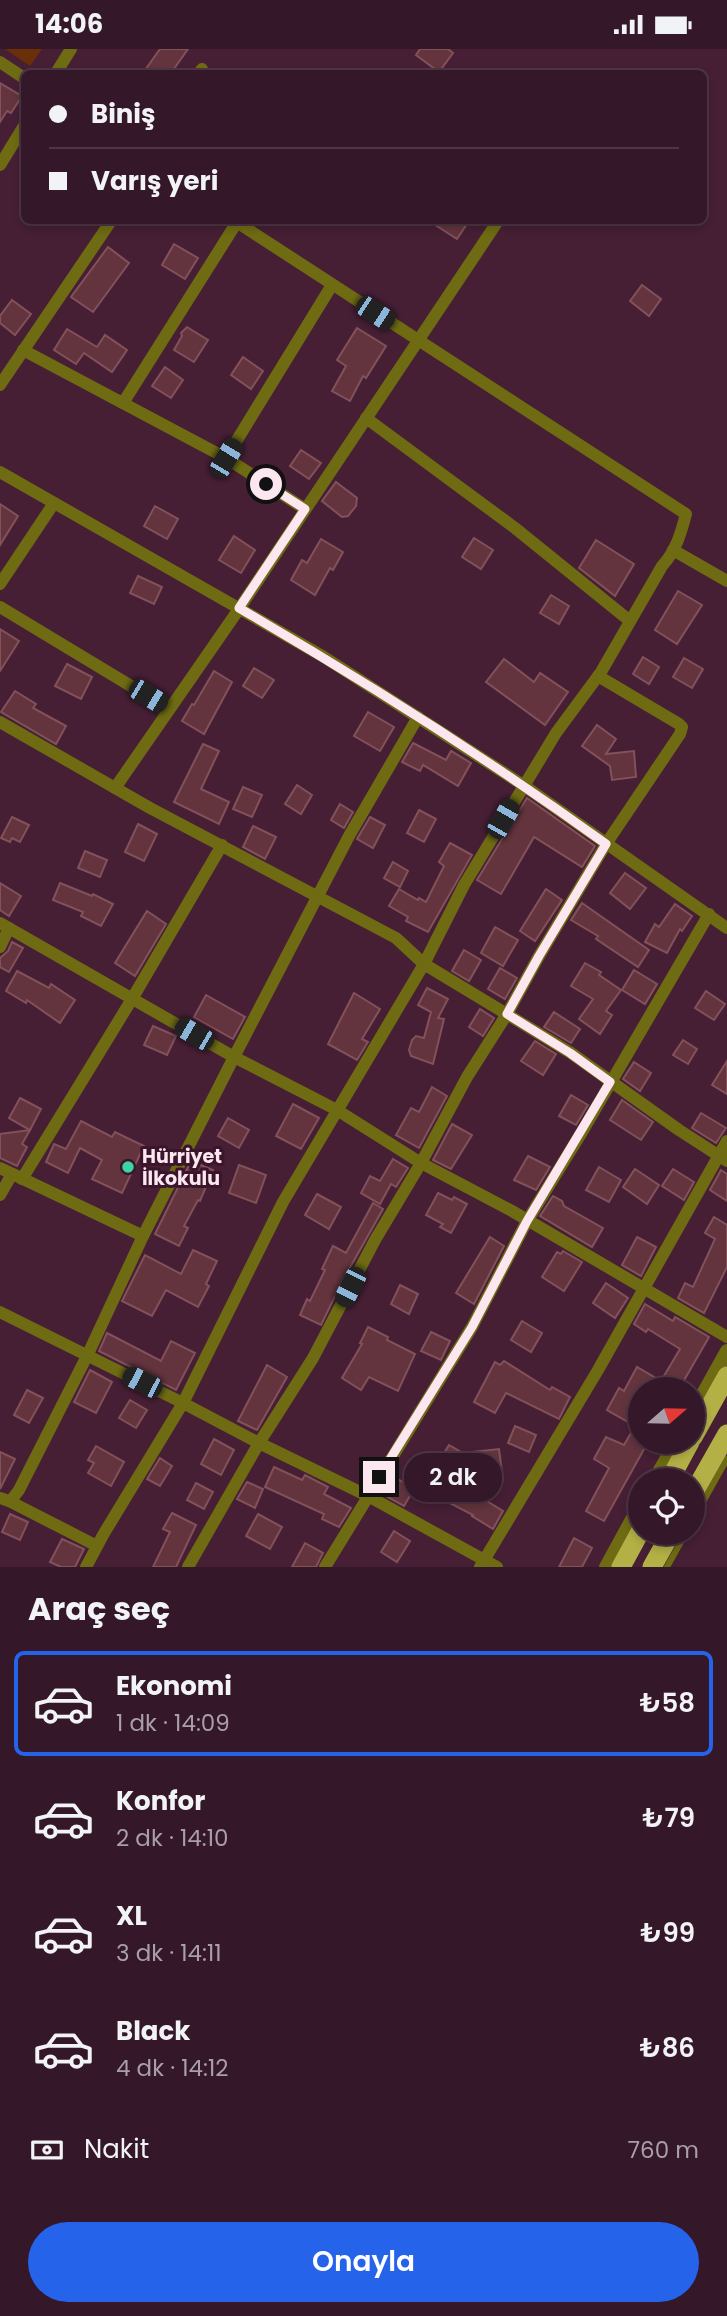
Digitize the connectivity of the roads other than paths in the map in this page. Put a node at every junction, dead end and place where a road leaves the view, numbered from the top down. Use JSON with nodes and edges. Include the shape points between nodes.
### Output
{"nodes":[{"id":1,"x":71,"y":49,"type":"edge"},
{"id":2,"x":0,"y":62,"type":"edge"},
{"id":3,"x":59,"y":70,"type":"edge"},
{"id":4,"x":21,"y":76,"type":"edge"},
{"id":5,"x":21,"y":130,"type":"edge"},
{"id":6,"x":0,"y":165,"type":"edge"},
{"id":7,"x":109,"y":224,"type":"edge"},
{"id":8,"x":234,"y":224,"type":"edge"},
{"id":9,"x":240,"y":224,"type":"edge"},
{"id":10,"x":496,"y":224,"type":"edge"},
{"id":11,"x":332,"y":285,"type":"junction"},
{"id":12,"x":418,"y":341,"type":"junction"},
{"id":13,"x":23,"y":350,"type":"junction"},
{"id":14,"x":0,"y":385,"type":"edge"},
{"id":15,"x":123,"y":403,"type":"junction"},
{"id":16,"x":366,"y":418,"type":"junction"},
{"id":17,"x":226,"y":458,"type":"junction"},
{"id":18,"x":0,"y":471,"type":"edge"},
{"id":19,"x":54,"y":503,"type":"junction"},
{"id":20,"x":305,"y":509,"type":"junction"},
{"id":21,"x":673,"y":550,"type":"junction"},
{"id":22,"x":727,"y":580,"type":"edge"},
{"id":23,"x":0,"y":584,"type":"edge"},
{"id":24,"x":0,"y":607,"type":"edge"},
{"id":25,"x":239,"y":608,"type":"junction"},
{"id":26,"x":631,"y":621,"type":"junction"},
{"id":27,"x":598,"y":676,"type":"junction"},
{"id":28,"x":169,"y":709,"type":"junction"},
{"id":29,"x":418,"y":717,"type":"junction"},
{"id":30,"x":0,"y":722,"type":"edge"},
{"id":31,"x":523,"y":785,"type":"junction"},
{"id":32,"x":114,"y":788,"type":"junction"},
{"id":33,"x":606,"y":844,"type":"junction"},
{"id":34,"x":222,"y":845,"type":"junction"},
{"id":35,"x":318,"y":896,"type":"junction"},
{"id":36,"x":709,"y":915,"type":"junction"},
{"id":37,"x":4,"y":925,"type":"edge"},
{"id":38,"x":727,"y":928,"type":"edge"},
{"id":39,"x":0,"y":947,"type":"edge"},
{"id":40,"x":424,"y":964,"type":"junction"},
{"id":41,"x":132,"y":999,"type":"junction"},
{"id":42,"x":507,"y":1014,"type":"junction"},
{"id":43,"x":234,"y":1057,"type":"junction"},
{"id":44,"x":610,"y":1082,"type":"junction"},
{"id":45,"x":337,"y":1110,"type":"junction"},
{"id":46,"x":727,"y":1141,"type":"edge"},
{"id":47,"x":723,"y":1158,"type":"edge"},
{"id":48,"x":421,"y":1163,"type":"junction"},
{"id":49,"x":11,"y":1174,"type":"edge"},
{"id":50,"x":0,"y":1195,"type":"edge"},
{"id":51,"x":527,"y":1221,"type":"junction"},
{"id":52,"x":143,"y":1236,"type":"junction"},
{"id":53,"x":642,"y":1289,"type":"junction"},
{"id":54,"x":0,"y":1312,"type":"edge"},
{"id":55,"x":727,"y":1337,"type":"edge"},
{"id":56,"x":727,"y":1351,"type":"edge"},
{"id":57,"x":88,"y":1354,"type":"junction"},
{"id":58,"x":727,"y":1376,"type":"edge"},
{"id":59,"x":705,"y":1390,"type":"edge"},
{"id":60,"x":183,"y":1403,"type":"junction"},
{"id":61,"x":705,"y":1415,"type":"edge"},
{"id":62,"x":727,"y":1434,"type":"edge"},
{"id":63,"x":259,"y":1443,"type":"junction"},
{"id":64,"x":727,"y":1459,"type":"edge"},
{"id":65,"x":705,"y":1473,"type":"edge"},
{"id":66,"x":368,"y":1496,"type":"junction"},
{"id":67,"x":4,"y":1499,"type":"edge"},
{"id":68,"x":705,"y":1499,"type":"edge"},
{"id":69,"x":628,"y":1527,"type":"edge"},
{"id":70,"x":633,"y":1545,"type":"edge"},
{"id":71,"x":664,"y":1545,"type":"edge"},
{"id":72,"x":679,"y":1545,"type":"edge"},
{"id":73,"x":97,"y":1546,"type":"junction"},
{"id":74,"x":482,"y":1564,"type":"edge"},
{"id":75,"x":86,"y":1567,"type":"edge"},
{"id":76,"x":188,"y":1567,"type":"edge"},
{"id":77,"x":325,"y":1567,"type":"edge"},
{"id":78,"x":497,"y":1567,"type":"edge"},
{"id":79,"x":606,"y":1567,"type":"edge"},
{"id":80,"x":621,"y":1567,"type":"edge"},
{"id":81,"x":652,"y":1567,"type":"edge"},
{"id":82,"x":667,"y":1567,"type":"edge"}],
"edges":[{"from":1,"to":3,"type":"street"},
{"from":2,"to":4,"type":"street"},
{"from":5,"to":6,"type":"street"},
{"from":7,"to":13,"type":"street"},
{"from":8,"to":15,"type":"street"},
{"from":9,"to":11,"type":"street"},
{"from":10,"to":12,"type":"street"},
{"from":11,"to":12,"type":"street"},
{"from":11,"to":17,"type":"street"},
{"from":12,"to":16,"type":"street"},
{"from":12,"to":21,"type":"street","via":[[686,514]]},
{"from":13,"to":14,"type":"street"},
{"from":13,"to":15,"type":"street"},
{"from":15,"to":17,"type":"street"},
{"from":16,"to":20,"type":"street"},
{"from":16,"to":26,"type":"street"},
{"from":17,"to":20,"type":"street"},
{"from":18,"to":19,"type":"street"},
{"from":19,"to":23,"type":"street"},
{"from":19,"to":25,"type":"street"},
{"from":20,"to":25,"type":"street"},
{"from":21,"to":22,"type":"street"},
{"from":21,"to":26,"type":"street"},
{"from":24,"to":28,"type":"street"},
{"from":25,"to":28,"type":"street"},
{"from":25,"to":29,"type":"street"},
{"from":26,"to":27,"type":"street"},
{"from":27,"to":31,"type":"street"},
{"from":27,"to":33,"type":"street","via":[[682,727]]},
{"from":28,"to":32,"type":"street"},
{"from":29,"to":31,"type":"street"},
{"from":29,"to":35,"type":"street"},
{"from":30,"to":32,"type":"street"},
{"from":31,"to":33,"type":"street"},
{"from":31,"to":40,"type":"street"},
{"from":32,"to":34,"type":"street"},
{"from":33,"to":36,"type":"street"},
{"from":33,"to":42,"type":"street"},
{"from":34,"to":35,"type":"street"},
{"from":34,"to":41,"type":"street"},
{"from":35,"to":40,"type":"street","via":[[396,938]]},
{"from":35,"to":43,"type":"street"},
{"from":36,"to":38,"type":"street"},
{"from":36,"to":44,"type":"street"},
{"from":37,"to":39,"type":"street"},
{"from":37,"to":41,"type":"street"},
{"from":40,"to":42,"type":"street"},
{"from":40,"to":45,"type":"street"},
{"from":41,"to":43,"type":"street"},
{"from":41,"to":49,"type":"street"},
{"from":42,"to":44,"type":"street"},
{"from":42,"to":48,"type":"street"},
{"from":43,"to":45,"type":"street"},
{"from":43,"to":52,"type":"street"},
{"from":44,"to":47,"type":"street"},
{"from":44,"to":51,"type":"street"},
{"from":45,"to":48,"type":"street"},
{"from":45,"to":60,"type":"street","via":[[283,1202]]},
{"from":46,"to":47,"type":"street"},
{"from":47,"to":53,"type":"street"},
{"from":48,"to":51,"type":"street"},
{"from":48,"to":63,"type":"street","via":[[313,1358]]},
{"from":49,"to":50,"type":"street"},
{"from":49,"to":52,"type":"street"},
{"from":51,"to":53,"type":"street"},
{"from":51,"to":66,"type":"street","via":[[472,1327]]},
{"from":52,"to":57,"type":"street"},
{"from":53,"to":55,"type":"street"},
{"from":53,"to":74,"type":"street"},
{"from":54,"to":57,"type":"street"},
{"from":56,"to":59,"type":"street"},
{"from":57,"to":60,"type":"street"},
{"from":57,"to":67,"type":"street","via":[[19,1490],[13,1498]]},
{"from":58,"to":61,"type":"highway"},
{"from":60,"to":63,"type":"street"},
{"from":60,"to":73,"type":"street"},
{"from":62,"to":65,"type":"highway"},
{"from":63,"to":66,"type":"street"},
{"from":63,"to":76,"type":"street"},
{"from":64,"to":68,"type":"lane"},
{"from":66,"to":74,"type":"street"},
{"from":66,"to":77,"type":"street"},
{"from":67,"to":73,"type":"street"},
{"from":69,"to":79,"type":"street"},
{"from":70,"to":80,"type":"highway"},
{"from":71,"to":81,"type":"highway"},
{"from":72,"to":82,"type":"lane"},
{"from":73,"to":75,"type":"street"},
{"from":74,"to":78,"type":"street"}]}
